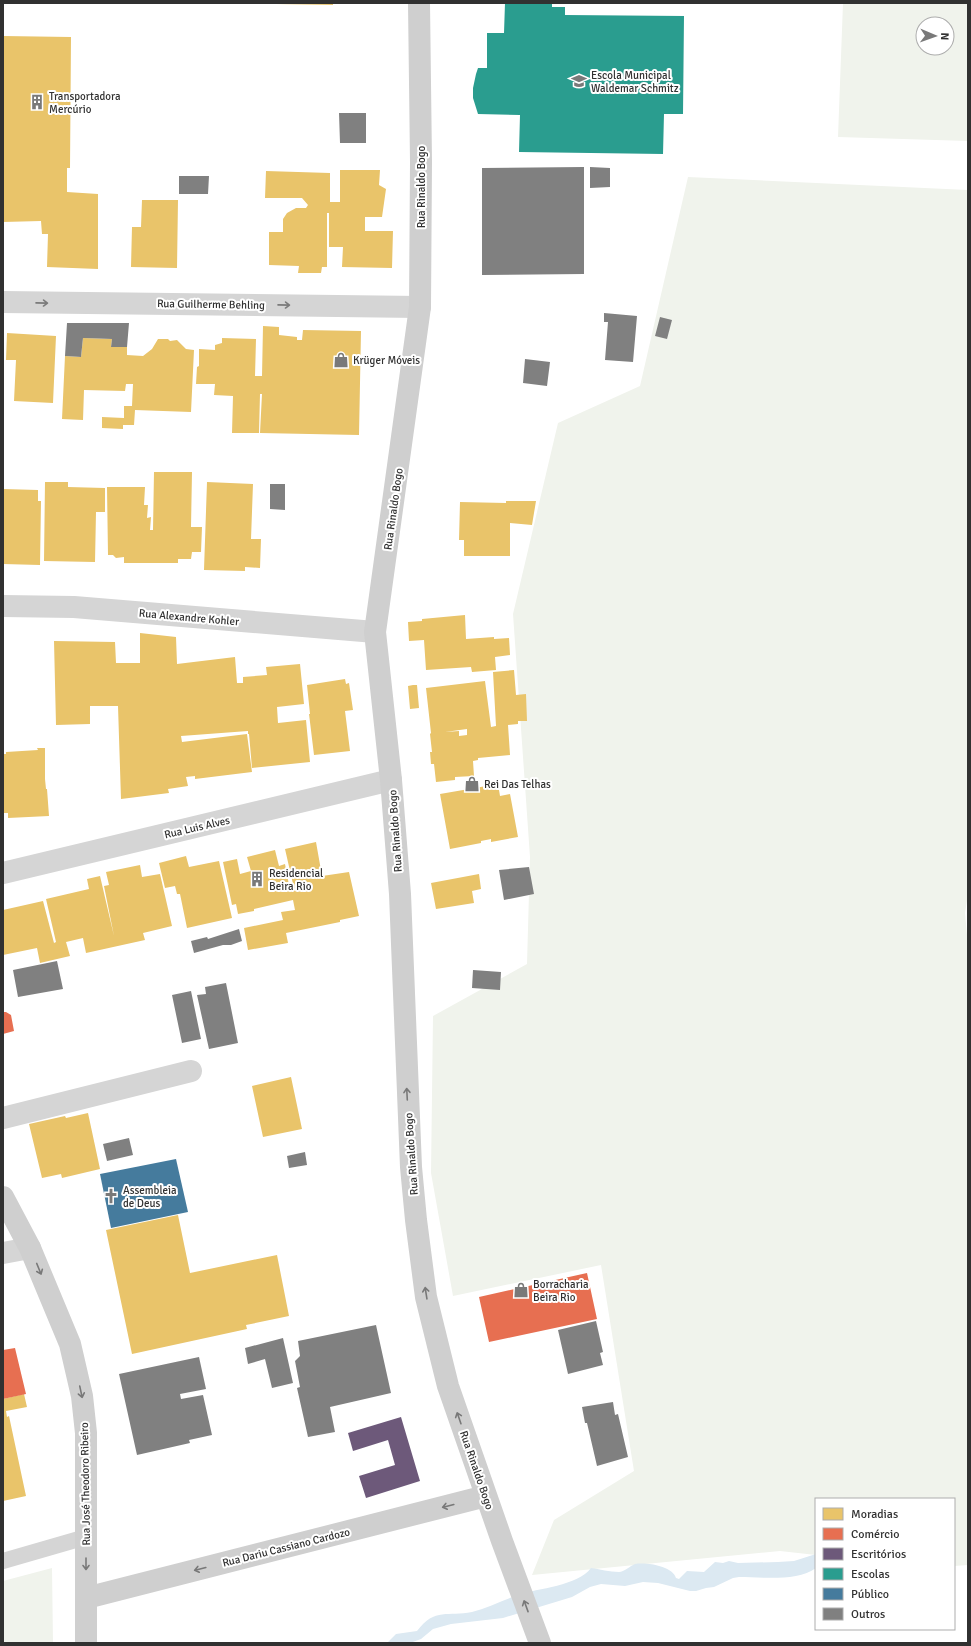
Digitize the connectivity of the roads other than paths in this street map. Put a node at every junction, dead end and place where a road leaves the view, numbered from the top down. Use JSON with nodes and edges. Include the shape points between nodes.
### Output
{"nodes":[{"id":1,"x":419,"y":3,"type":"edge"},
{"id":2,"x":3,"y":302,"type":"edge"},
{"id":3,"x":420,"y":307,"type":"junction"},
{"id":4,"x":3,"y":606,"type":"edge"},
{"id":5,"x":375,"y":632,"type":"junction"},
{"id":6,"x":391,"y":780,"type":"junction"},
{"id":7,"x":3,"y":873,"type":"edge"},
{"id":8,"x":190,"y":1071,"type":"dead end"},
{"id":9,"x":3,"y":1118,"type":"edge"},
{"id":10,"x":3,"y":1197,"type":"edge"},
{"id":11,"x":30,"y":1248,"type":"junction"},
{"id":12,"x":3,"y":1253,"type":"edge"},
{"id":13,"x":486,"y":1496,"type":"junction"},
{"id":14,"x":86,"y":1537,"type":"junction"},
{"id":15,"x":3,"y":1561,"type":"edge"},
{"id":16,"x":86,"y":1598,"type":"junction"},
{"id":17,"x":86,"y":1643,"type":"edge"},
{"id":18,"x":540,"y":1643,"type":"edge"}],
"edges":[{"from":1,"to":3,"type":"main road","name":"Rua Rinaldo Bogo"},
{"from":2,"to":3,"type":"street","name":"Rua Guilherme Behling","one_way":true},
{"from":3,"to":5,"type":"main road","name":"Rua Rinaldo Bogo"},
{"from":4,"to":5,"type":"street","name":"Rua Alexandre Kohler","via":[[74,607]]},
{"from":5,"to":6,"type":"main road","name":"Rua Rinaldo Bogo"},
{"from":6,"to":7,"type":"street","name":"Rua Luis Alves"},
{"from":13,"to":6,"type":"main road","name":"Rua Rinaldo Bogo","one_way":true,"via":[[448,1386],[426,1297],[410,1159],[400,894]]},
{"from":8,"to":9,"type":"street"},
{"from":10,"to":11,"type":"main road","name":"Rua José Theodoro Ribeiro"},
{"from":11,"to":12,"type":"street"},
{"from":11,"to":14,"type":"main road","name":"Rua José Theodoro Ribeiro","one_way":true,"via":[[70,1344],[82,1396],[86,1433]]},
{"from":13,"to":16,"type":"main road","name":"Rua Dariu Cassiano Cardozo","one_way":true},
{"from":18,"to":13,"type":"main road","name":"Rua Rinaldo Bogo","one_way":true},
{"from":14,"to":15,"type":"lane"},
{"from":14,"to":16,"type":"main road","name":"Rua José Theodoro Ribeiro","one_way":true},
{"from":16,"to":17,"type":"main road","name":"Rua José Theodoro Ribeiro"}]}
